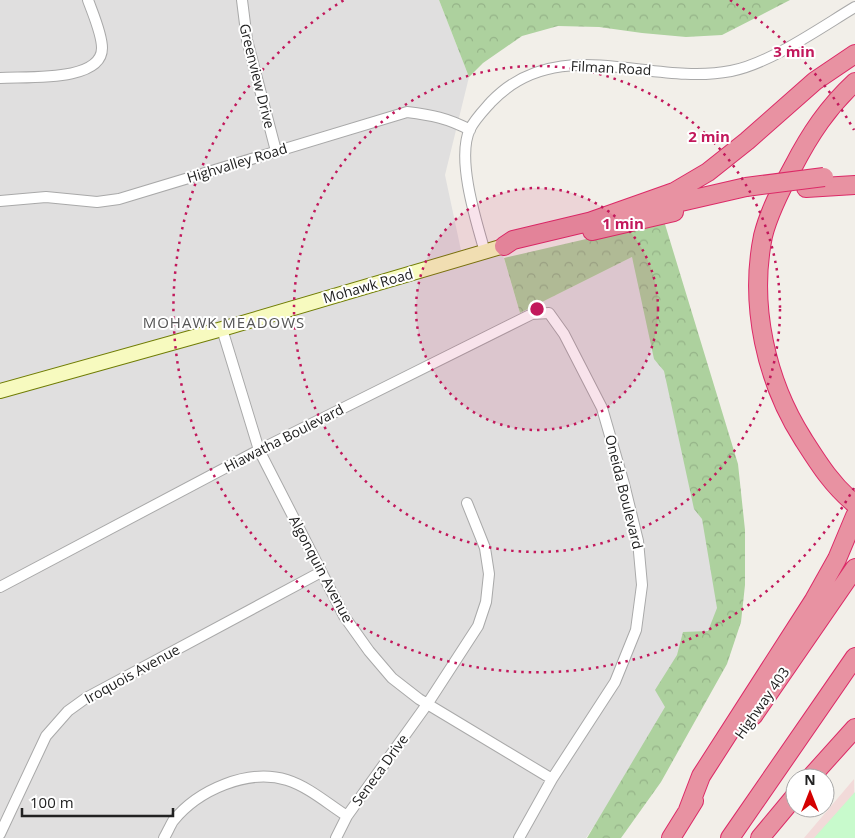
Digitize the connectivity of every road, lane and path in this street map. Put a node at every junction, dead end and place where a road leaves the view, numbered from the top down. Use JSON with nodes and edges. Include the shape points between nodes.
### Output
{"nodes":[{"id":1,"x":88,"y":0,"type":"edge"},
{"id":2,"x":242,"y":0,"type":"edge"},
{"id":3,"x":855,"y":7,"type":"edge"},
{"id":4,"x":855,"y":54,"type":"edge"},
{"id":5,"x":0,"y":78,"type":"edge"},
{"id":6,"x":855,"y":82,"type":"edge"},
{"id":7,"x":470,"y":130,"type":"junction"},
{"id":8,"x":276,"y":151,"type":"junction"},
{"id":9,"x":855,"y":176,"type":"edge"},
{"id":10,"x":855,"y":185,"type":"edge"},
{"id":11,"x":744,"y":192,"type":"junction"},
{"id":12,"x":0,"y":201,"type":"edge"},
{"id":13,"x":592,"y":221,"type":"junction"},
{"id":14,"x":504,"y":246,"type":"junction"},
{"id":15,"x":485,"y":252,"type":"junction"},
{"id":16,"x":222,"y":329,"type":"junction"},
{"id":17,"x":564,"y":334,"type":"joint"},
{"id":18,"x":0,"y":391,"type":"edge"},
{"id":19,"x":259,"y":450,"type":"junction"},
{"id":20,"x":466,"y":503,"type":"dead end"},
{"id":21,"x":855,"y":504,"type":"edge"},
{"id":22,"x":855,"y":516,"type":"edge"},
{"id":23,"x":855,"y":568,"type":"edge"},
{"id":24,"x":321,"y":572,"type":"junction"},
{"id":25,"x":0,"y":587,"type":"edge"},
{"id":26,"x":855,"y":656,"type":"edge"},
{"id":27,"x":428,"y":703,"type":"junction"},
{"id":28,"x":855,"y":728,"type":"edge"},
{"id":29,"x":819,"y":768,"type":"edge"},
{"id":30,"x":552,"y":779,"type":"junction"},
{"id":31,"x":785,"y":808,"type":"edge"},
{"id":32,"x":688,"y":810,"type":"junction"},
{"id":33,"x":4,"y":814,"type":"edge"},
{"id":34,"x":347,"y":816,"type":"junction"},
{"id":35,"x":0,"y":834,"type":"edge"},
{"id":36,"x":164,"y":838,"type":"edge"},
{"id":37,"x":336,"y":838,"type":"edge"},
{"id":38,"x":519,"y":838,"type":"edge"},
{"id":39,"x":671,"y":838,"type":"edge"},
{"id":40,"x":730,"y":838,"type":"edge"},
{"id":41,"x":760,"y":838,"type":"edge"}],
"edges":[{"from":1,"to":5,"type":"street","via":[[102,47],[101,58],[96,63],[56,77]]},
{"from":2,"to":8,"type":"street","name":"Greenview Drive","via":[[247,40]]},
{"from":3,"to":7,"type":"street","name":"Filman Road","via":[[759,63],[731,71],[704,74],[592,66],[562,66],[536,71],[506,88]]},
{"from":4,"to":13,"type":"highway","via":[[815,82],[708,172],[674,192]]},
{"from":6,"to":21,"type":"highway","via":[[816,126],[785,183],[771,210],[758,269],[761,328],[776,384],[792,422],[819,464],[839,490]]},
{"from":7,"to":8,"type":"street","name":"Highvalley Road","via":[[453,120],[407,112]]},
{"from":7,"to":15,"type":"street","name":"Filman Road","via":[[466,153],[467,178]]},
{"from":8,"to":12,"type":"street","name":"Highvalley Road","via":[[119,199],[97,202],[46,197]]},
{"from":9,"to":11,"type":"highway","bridge":true,"via":[[824,177]]},
{"from":10,"to":11,"type":"highway"},
{"from":11,"to":13,"type":"highway"},
{"from":11,"to":14,"type":"highway","via":[[516,250]]},
{"from":13,"to":14,"type":"highway","via":[[514,240]]},
{"from":14,"to":15,"type":"main road","name":"Mohawk Road"},
{"from":15,"to":16,"type":"main road","name":"Mohawk Road"},
{"from":16,"to":18,"type":"main road","name":"Mohawk Road"},
{"from":16,"to":19,"type":"street","name":"Algonquin Avenue"},
{"from":17,"to":19,"type":"street","name":"Hiawatha Boulevard","via":[[549,313],[532,314]]},
{"from":17,"to":30,"type":"street","name":"Oneida Boulevard","via":[[602,408],[638,541],[642,585],[636,630],[615,682]]},
{"from":19,"to":24,"type":"street","name":"Algonquin Avenue"},
{"from":19,"to":25,"type":"street","name":"Hiawatha Boulevard"},
{"from":20,"to":27,"type":"street","name":"Seneca Drive","via":[[484,548],[489,574],[486,602],[478,626]]},
{"from":22,"to":32,"type":"highway","via":[[837,559],[814,600],[701,776]]},
{"from":23,"to":32,"type":"highway","name":"Highway 403"},
{"from":24,"to":27,"type":"street","name":"Algonquin Avenue","via":[[344,616],[369,651],[392,678]]},
{"from":24,"to":33,"type":"street","name":"Iroquois Avenue","via":[[86,698],[46,736]]},
{"from":26,"to":40,"type":"highway"},
{"from":27,"to":30,"type":"street","name":"Algonquin Avenue"},
{"from":27,"to":34,"type":"street","name":"Seneca Drive"},
{"from":28,"to":29,"type":"highway"},
{"from":30,"to":38,"type":"street","name":"Oneida Boulevard"},
{"from":31,"to":41,"type":"highway"},
{"from":32,"to":39,"type":"highway","name":"Highway 403"},
{"from":33,"to":35,"type":"street","name":"Iroquois Avenue"},
{"from":34,"to":36,"type":"street","via":[[300,786],[262,776],[220,786],[200,797],[174,821]]},
{"from":34,"to":37,"type":"street","name":"Seneca Drive"}]}
